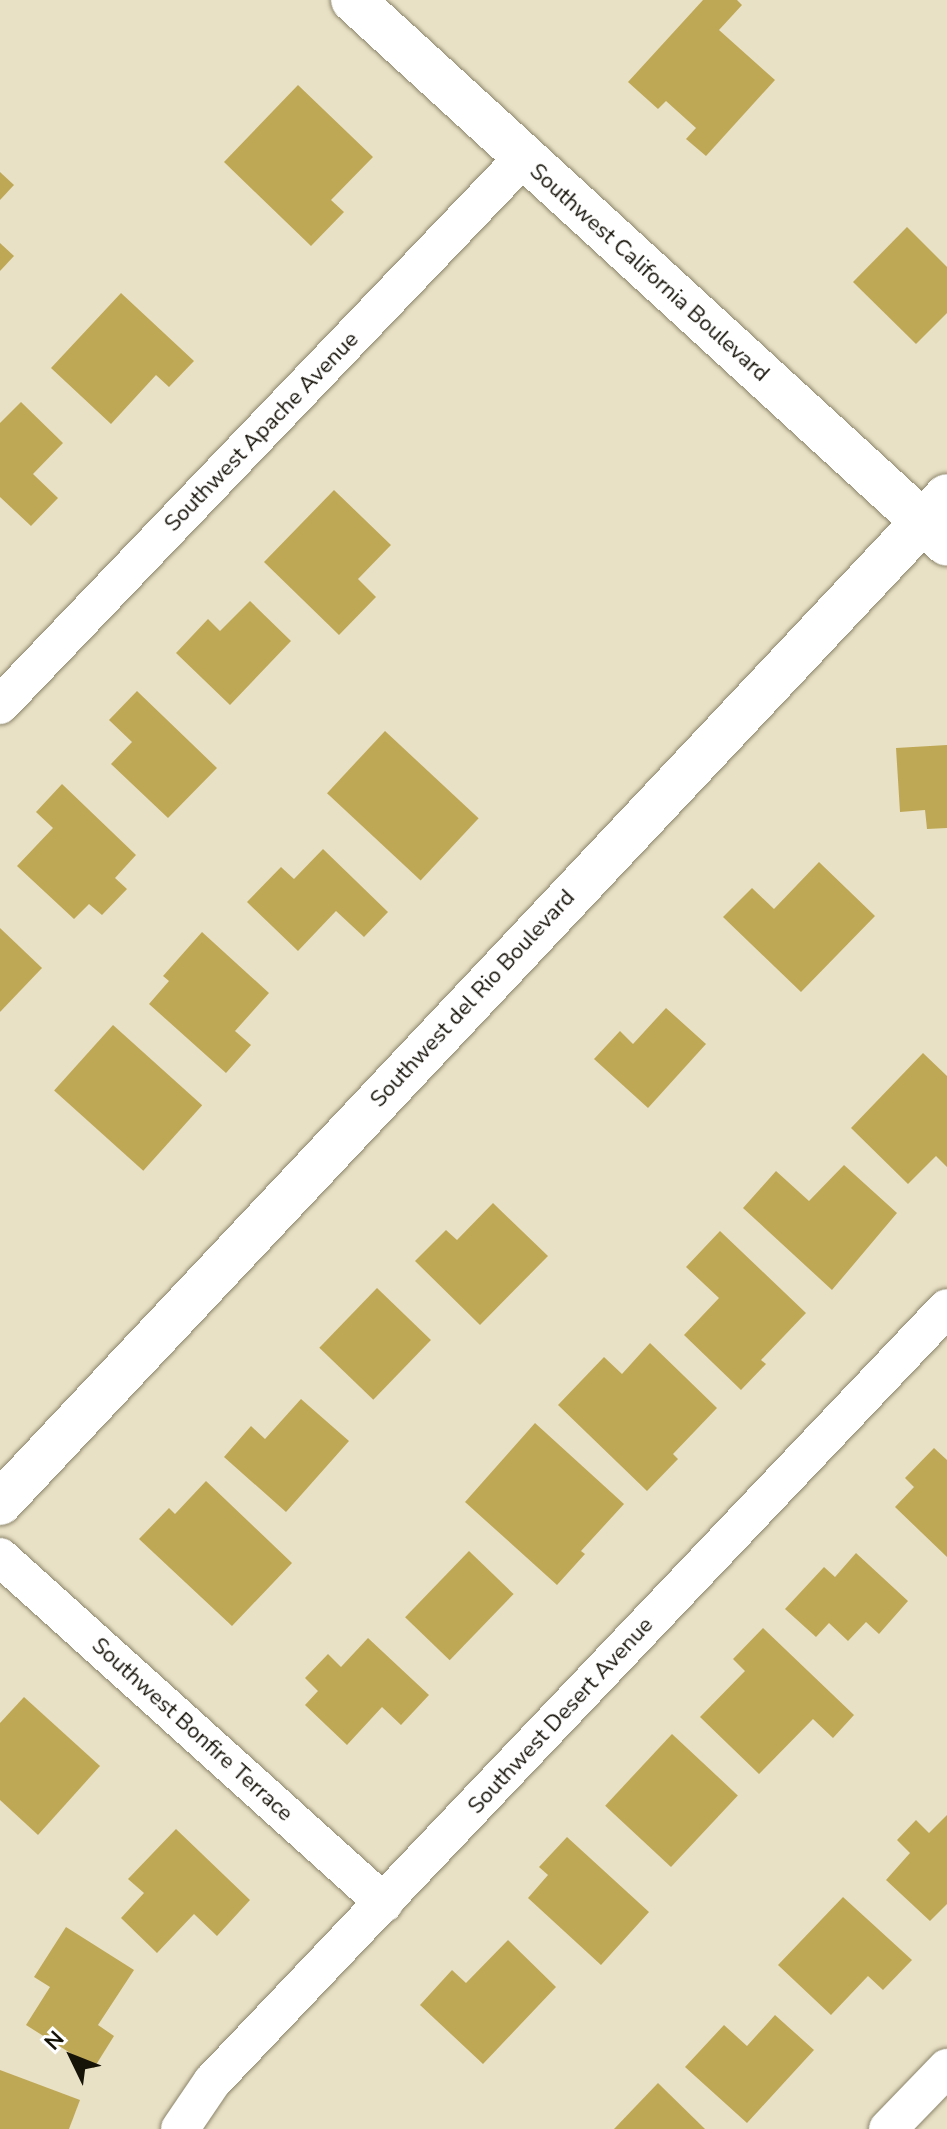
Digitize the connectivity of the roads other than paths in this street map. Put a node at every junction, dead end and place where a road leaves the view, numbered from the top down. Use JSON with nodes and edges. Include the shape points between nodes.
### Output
{"nodes":[{"id":1,"x":353,"y":0,"type":"edge"},
{"id":2,"x":523,"y":158,"type":"junction"},
{"id":3,"x":939,"y":520,"type":"edge"},
{"id":4,"x":0,"y":705,"type":"edge"},
{"id":5,"x":947,"y":1308,"type":"edge"},
{"id":6,"x":0,"y":1503,"type":"edge"},
{"id":7,"x":0,"y":1557,"type":"edge"},
{"id":8,"x":384,"y":1903,"type":"junction"},
{"id":9,"x":947,"y":2068,"type":"edge"},
{"id":10,"x":180,"y":2129,"type":"edge"},
{"id":11,"x":888,"y":2129,"type":"edge"}],
"edges":[{"from":1,"to":2,"type":"street","name":"Southwest California Boulevard"},
{"from":2,"to":3,"type":"street","name":"Southwest California Boulevard"},
{"from":2,"to":4,"type":"street","name":"Southwest Apache Avenue"},
{"from":3,"to":6,"type":"street","name":"Southwest del Rio Boulevard"},
{"from":5,"to":8,"type":"street","name":"Southwest Desert Avenue"},
{"from":7,"to":8,"type":"street","name":"Southwest Bonfire Terrace"},
{"from":8,"to":10,"type":"street","name":"Southwest Desert Avenue","via":[[212,2082]]},
{"from":9,"to":11,"type":"street"}]}
